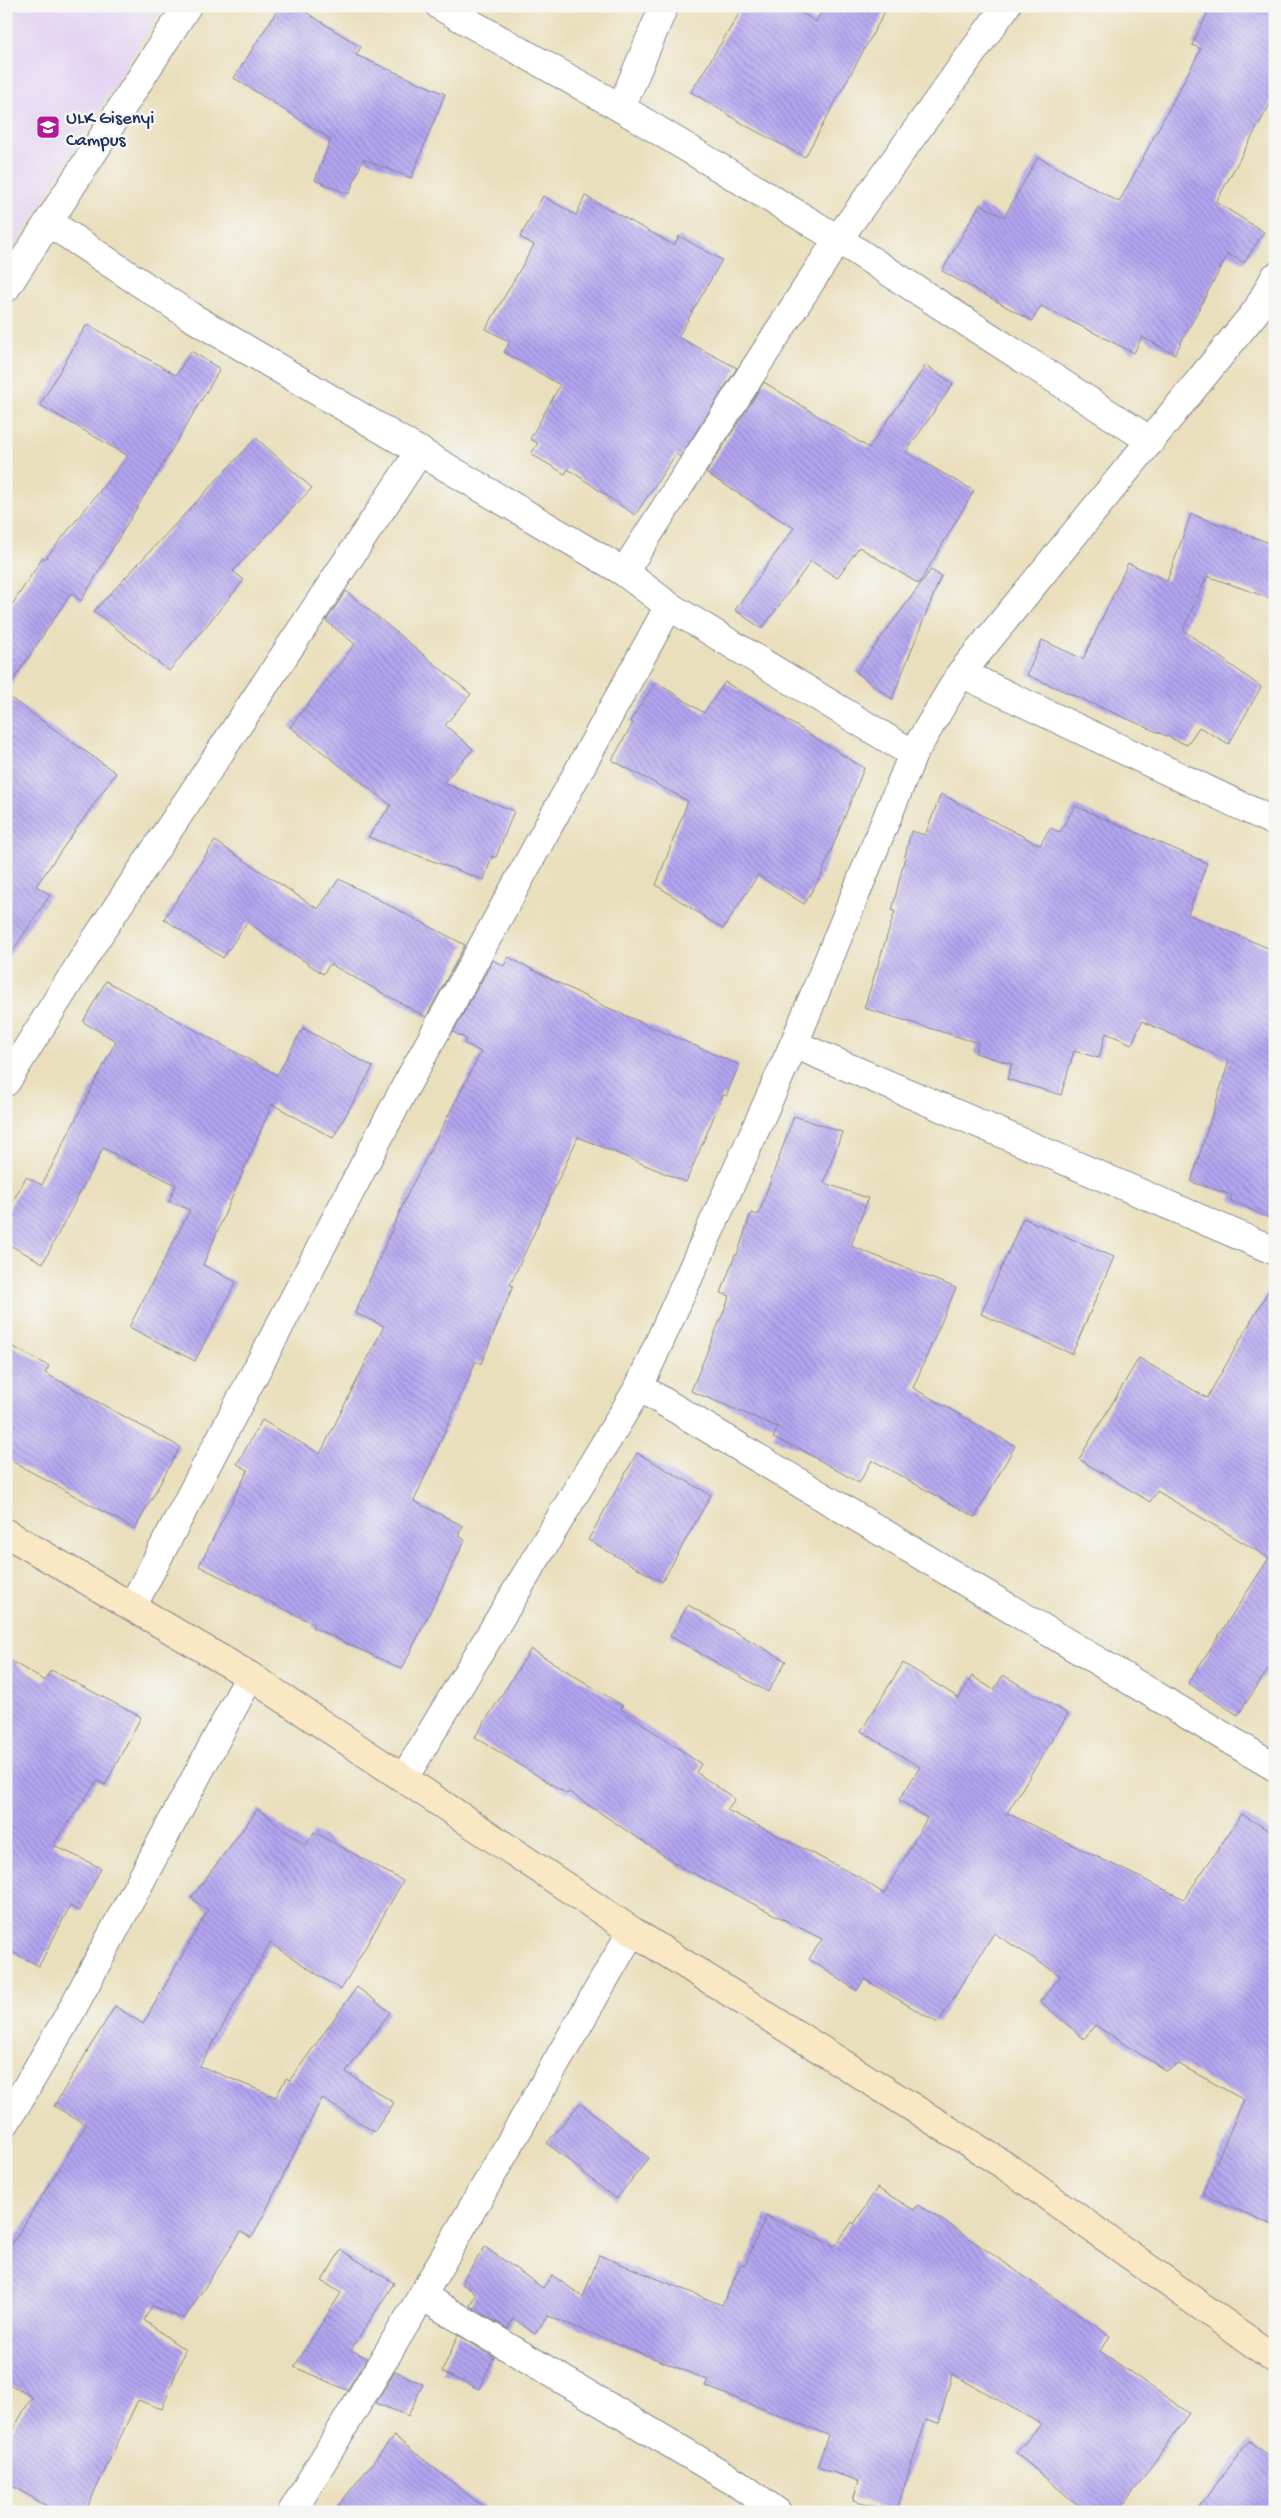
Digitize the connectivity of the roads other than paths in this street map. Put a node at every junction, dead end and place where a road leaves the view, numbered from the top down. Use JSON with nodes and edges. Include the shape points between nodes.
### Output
{"nodes":[{"id":1,"x":187,"y":6,"type":"edge"},
{"id":2,"x":440,"y":6,"type":"edge"},
{"id":3,"x":664,"y":6,"type":"edge"},
{"id":4,"x":1006,"y":6,"type":"edge"},
{"id":5,"x":621,"y":108,"type":"junction"},
{"id":6,"x":50,"y":223,"type":"junction"},
{"id":7,"x":838,"y":239,"type":"junction"},
{"id":8,"x":1275,"y":277,"type":"edge"},
{"id":9,"x":6,"y":288,"type":"edge"},
{"id":10,"x":1151,"y":441,"type":"junction"},
{"id":11,"x":420,"y":451,"type":"junction"},
{"id":12,"x":624,"y":572,"type":"junction"},
{"id":13,"x":669,"y":606,"type":"junction"},
{"id":14,"x":961,"y":673,"type":"junction"},
{"id":15,"x":913,"y":754,"type":"junction"},
{"id":16,"x":1275,"y":822,"type":"edge"},
{"id":17,"x":794,"y":1044,"type":"junction"},
{"id":18,"x":6,"y":1082,"type":"edge"},
{"id":19,"x":1275,"y":1252,"type":"edge"},
{"id":20,"x":639,"y":1387,"type":"junction"},
{"id":21,"x":6,"y":1533,"type":"edge"},
{"id":22,"x":133,"y":1605,"type":"junction"},
{"id":23,"x":250,"y":1676,"type":"junction"},
{"id":24,"x":1275,"y":1767,"type":"edge"},
{"id":25,"x":404,"y":1778,"type":"junction"},
{"id":26,"x":632,"y":1931,"type":"junction"},
{"id":27,"x":6,"y":2122,"type":"edge"},
{"id":28,"x":422,"y":2296,"type":"junction"},
{"id":29,"x":1275,"y":2359,"type":"edge"},
{"id":30,"x":292,"y":2512,"type":"edge"},
{"id":31,"x":777,"y":2512,"type":"edge"}],
"edges":[{"from":1,"to":6,"type":"street"},
{"from":2,"to":5,"type":"street"},
{"from":3,"to":5,"type":"street"},
{"from":4,"to":7,"type":"street"},
{"from":5,"to":7,"type":"street"},
{"from":6,"to":9,"type":"street"},
{"from":6,"to":11,"type":"street","via":[[190,316]]},
{"from":7,"to":10,"type":"street"},
{"from":7,"to":12,"type":"street"},
{"from":8,"to":10,"type":"street","via":[[1257,310]]},
{"from":10,"to":14,"type":"street"},
{"from":11,"to":12,"type":"street"},
{"from":11,"to":18,"type":"street","via":[[94,942]]},
{"from":12,"to":13,"type":"street"},
{"from":13,"to":15,"type":"street"},
{"from":13,"to":22,"type":"street","via":[[402,1093]]},
{"from":14,"to":15,"type":"street"},
{"from":14,"to":16,"type":"street"},
{"from":15,"to":17,"type":"street"},
{"from":17,"to":19,"type":"street"},
{"from":17,"to":20,"type":"street"},
{"from":20,"to":24,"type":"street"},
{"from":20,"to":25,"type":"street"},
{"from":21,"to":22,"type":"street"},
{"from":22,"to":23,"type":"street"},
{"from":23,"to":25,"type":"street"},
{"from":23,"to":27,"type":"street","via":[[69,2015]]},
{"from":25,"to":26,"type":"street"},
{"from":26,"to":28,"type":"street"},
{"from":26,"to":29,"type":"street","via":[[1004,2165]]},
{"from":28,"to":30,"type":"street"},
{"from":28,"to":31,"type":"street","via":[[737,2483]]}]}
